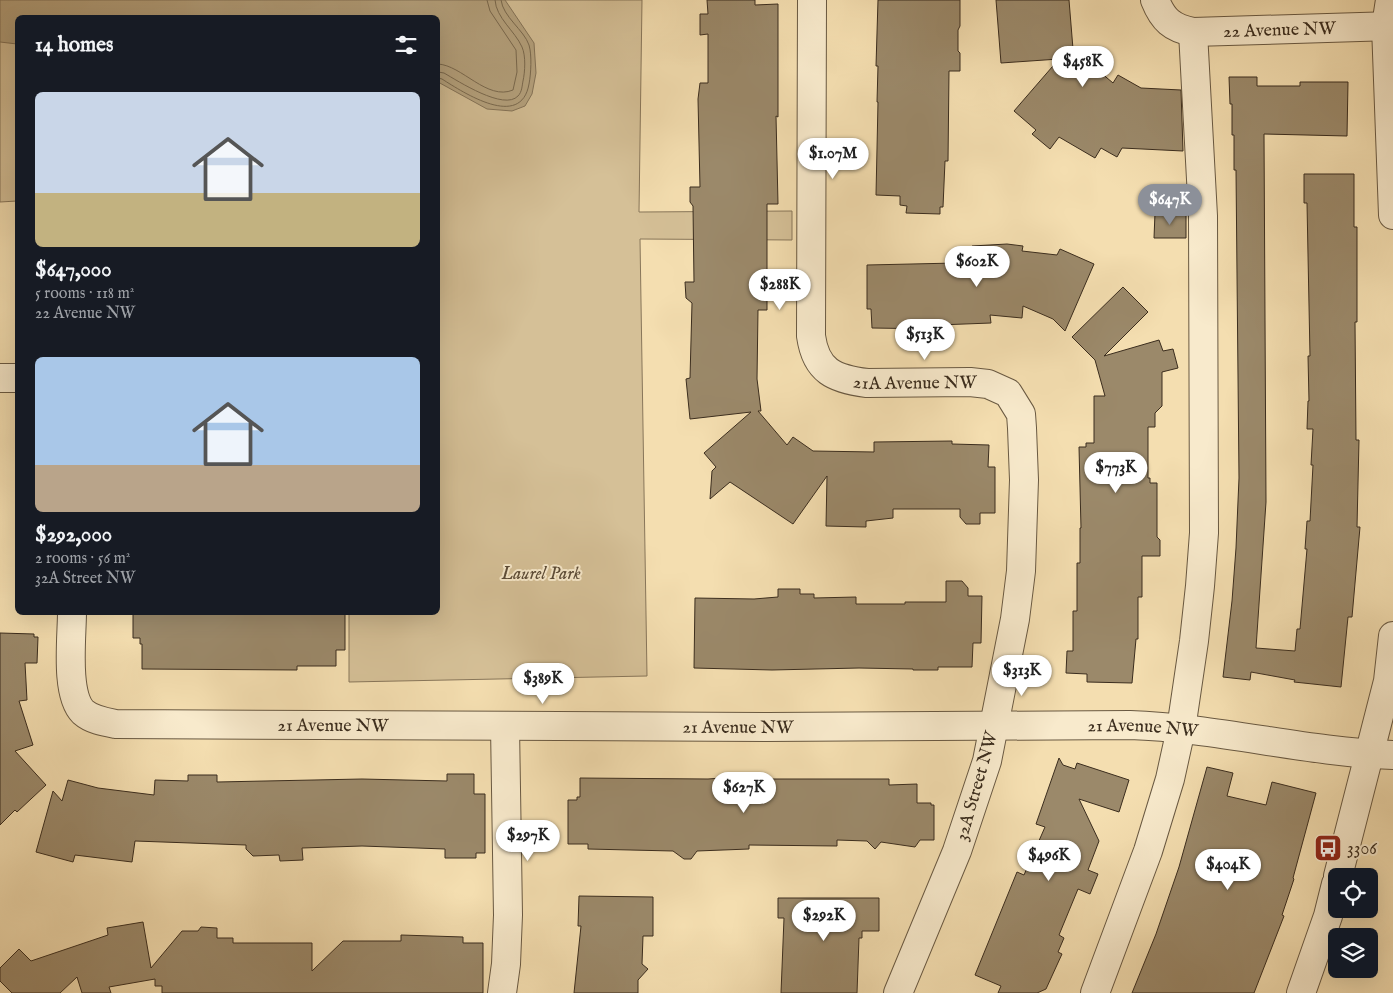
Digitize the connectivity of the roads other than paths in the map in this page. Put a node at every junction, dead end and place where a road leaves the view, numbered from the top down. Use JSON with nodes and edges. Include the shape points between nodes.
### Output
{"nodes":[{"id":1,"x":812,"y":0,"type":"edge"},
{"id":2,"x":1373,"y":0,"type":"edge"},
{"id":3,"x":1390,"y":0,"type":"edge"},
{"id":4,"x":1161,"y":11,"type":"edge"},
{"id":5,"x":1389,"y":26,"type":"edge"},
{"id":6,"x":1194,"y":32,"type":"junction"},
{"id":7,"x":1393,"y":215,"type":"edge"},
{"id":8,"x":0,"y":378,"type":"edge"},
{"id":9,"x":15,"y":378,"type":"edge"},
{"id":10,"x":1008,"y":392,"type":"joint"},
{"id":11,"x":72,"y":615,"type":"edge"},
{"id":12,"x":1393,"y":636,"type":"edge"},
{"id":13,"x":994,"y":725,"type":"junction"},
{"id":14,"x":505,"y":726,"type":"junction"},
{"id":15,"x":1181,"y":729,"type":"junction"},
{"id":16,"x":1382,"y":754,"type":"edge"},
{"id":17,"x":1341,"y":868,"type":"edge"},
{"id":18,"x":1328,"y":916,"type":"edge"},
{"id":19,"x":502,"y":993,"type":"edge"},
{"id":20,"x":898,"y":993,"type":"edge"},
{"id":21,"x":1095,"y":993,"type":"edge"},
{"id":22,"x":1301,"y":993,"type":"edge"}],
"edges":[{"from":1,"to":10,"type":"street","name":"21A Avenue NW","via":[[811,336],[817,358],[824,369],[850,381],[970,382],[988,384]]},
{"from":2,"to":5,"type":"street"},
{"from":3,"to":5,"type":"street"},
{"from":4,"to":6,"type":"street","name":"22 Avenue NW","via":[[1182,30]]},
{"from":5,"to":6,"type":"street","name":"22 Avenue NW"},
{"from":5,"to":7,"type":"street"},
{"from":6,"to":15,"type":"street","via":[[1203,216],[1204,533],[1194,641]]},
{"from":8,"to":9,"type":"street"},
{"from":10,"to":13,"type":"street","name":"32A Street NW","via":[[1021,414],[1024,480],[1021,571]]},
{"from":11,"to":14,"type":"street","name":"21 Avenue NW","via":[[72,687],[75,700],[92,718],[116,724]]},
{"from":12,"to":16,"type":"street"},
{"from":13,"to":14,"type":"street","name":"21 Avenue NW"},
{"from":13,"to":15,"type":"street","name":"21 Avenue NW","via":[[1130,725]]},
{"from":13,"to":20,"type":"street","name":"32A Street NW","via":[[987,761],[956,851]]},
{"from":14,"to":19,"type":"street","via":[[508,915]]},
{"from":15,"to":16,"type":"street","name":"21 Avenue NW","via":[[1326,750]]},
{"from":15,"to":21,"type":"street","via":[[1148,851]]},
{"from":16,"to":17,"type":"street"},
{"from":18,"to":22,"type":"street"}]}
